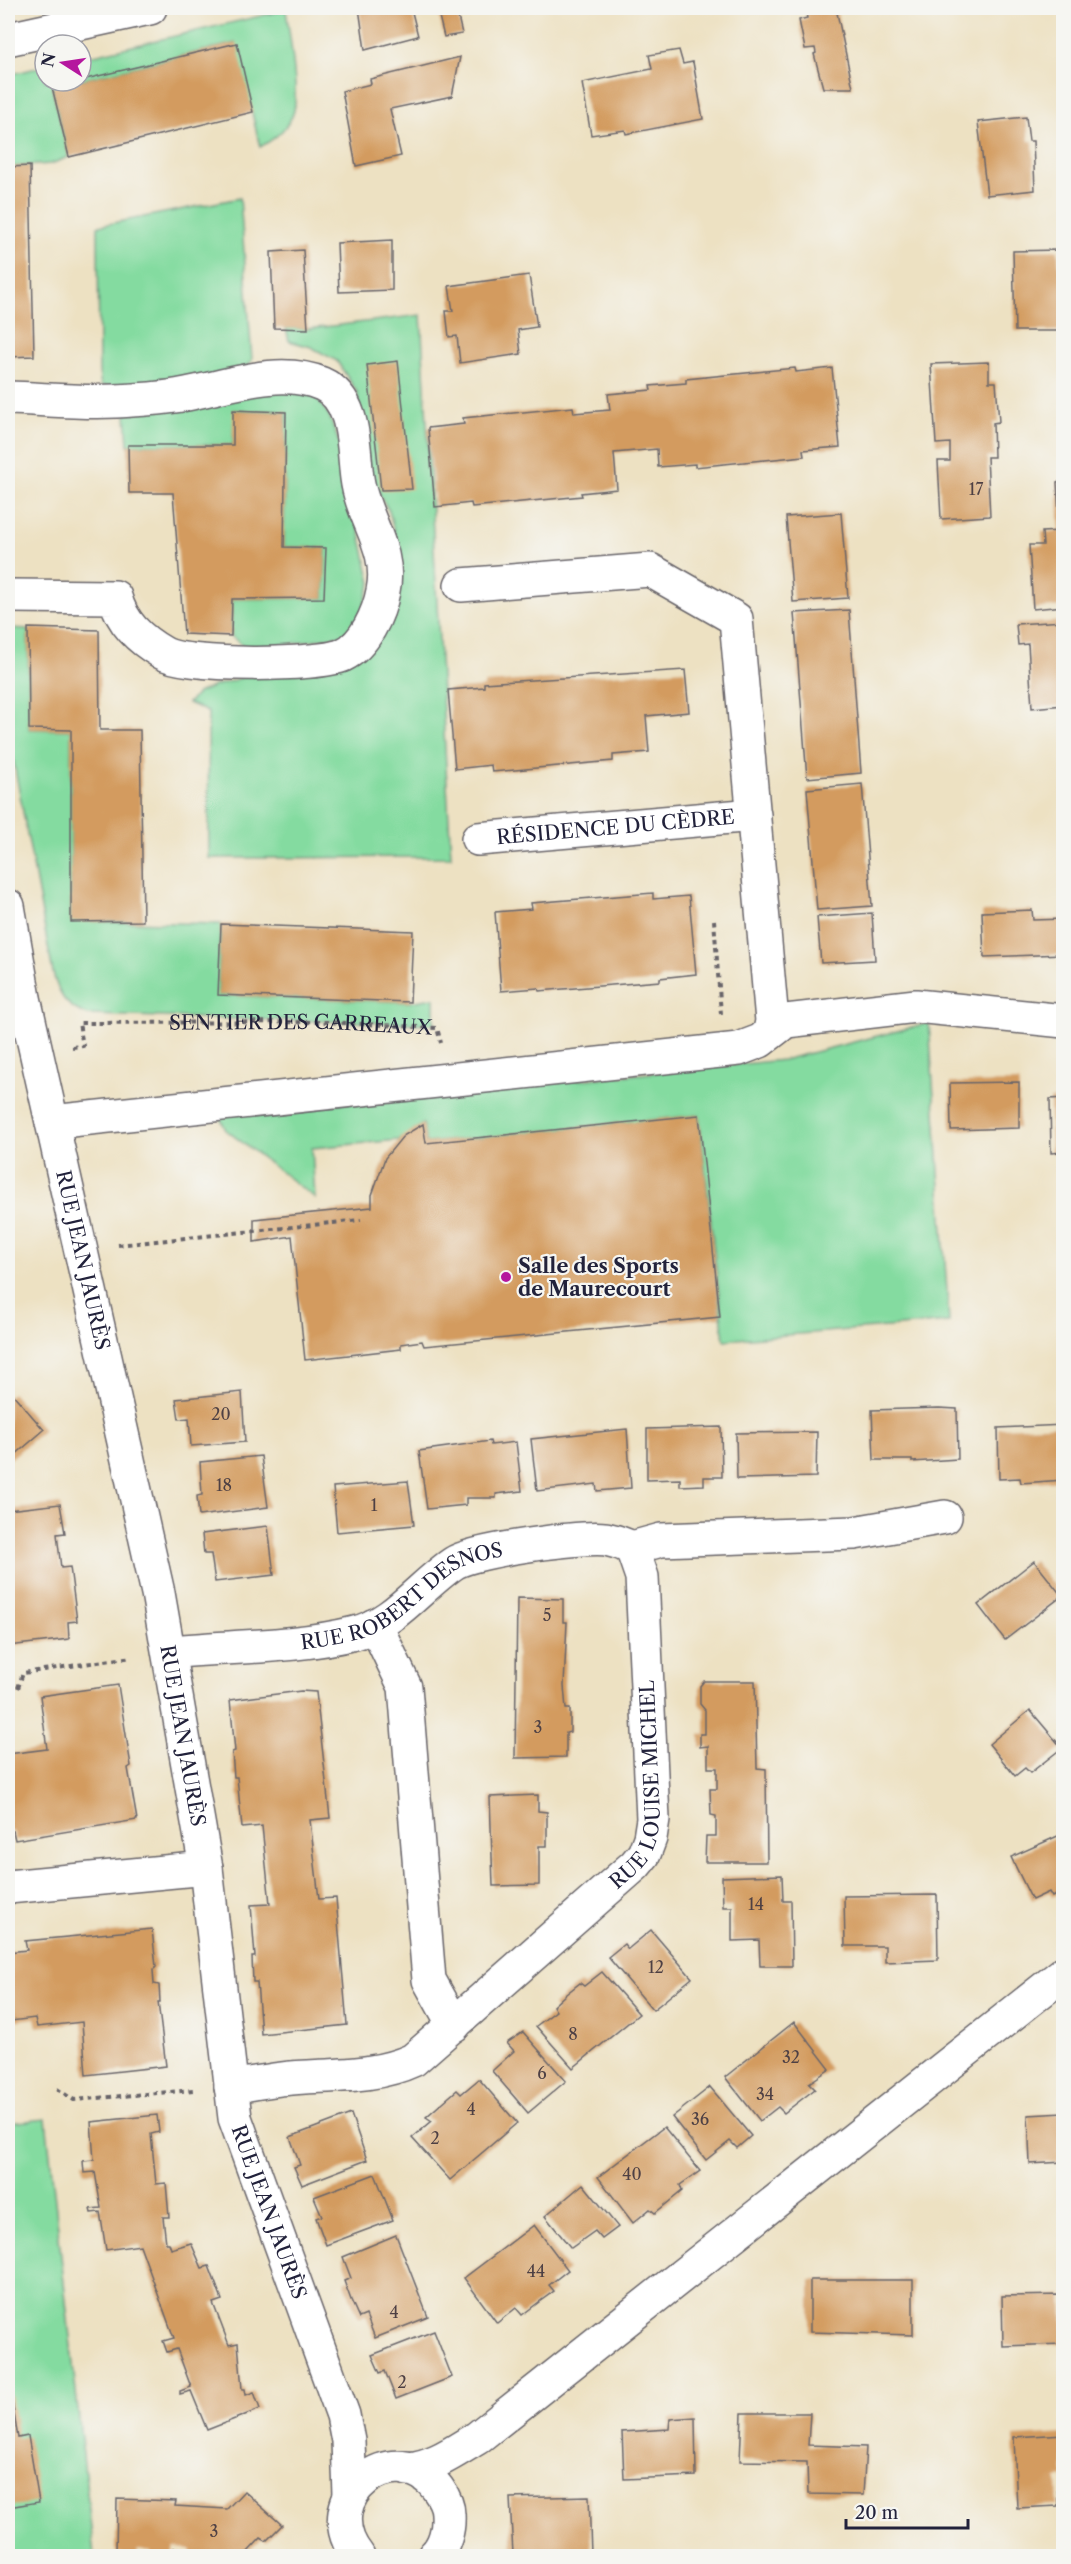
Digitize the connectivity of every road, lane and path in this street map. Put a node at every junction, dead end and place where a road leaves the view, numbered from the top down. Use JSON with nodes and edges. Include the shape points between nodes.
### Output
{"nodes":[{"id":1,"x":150,"y":8,"type":"edge"},
{"id":2,"x":8,"y":39,"type":"edge"},
{"id":3,"x":8,"y":398,"type":"edge"},
{"id":4,"x":461,"y":585,"type":"dead end"},
{"id":5,"x":8,"y":596,"type":"edge"},
{"id":6,"x":754,"y":815,"type":"junction"},
{"id":7,"x":478,"y":839,"type":"dead end"},
{"id":8,"x":8,"y":906,"type":"edge"},
{"id":9,"x":714,"y":920,"type":"dead end"},
{"id":10,"x":1064,"y":1021,"type":"edge"},
{"id":11,"x":777,"y":1023,"type":"junction"},
{"id":12,"x":21,"y":1049,"type":"edge"},
{"id":13,"x":442,"y":1050,"type":"dead end"},
{"id":14,"x":52,"y":1122,"type":"junction"},
{"id":15,"x":361,"y":1220,"type":"dead end"},
{"id":16,"x":82,"y":1251,"type":"junction"},
{"id":17,"x":945,"y":1517,"type":"dead end"},
{"id":18,"x":632,"y":1548,"type":"junction"},
{"id":19,"x":373,"y":1626,"type":"junction"},
{"id":20,"x":169,"y":1652,"type":"junction"},
{"id":21,"x":18,"y":1688,"type":"dead end"},
{"id":22,"x":206,"y":1868,"type":"junction"},
{"id":23,"x":8,"y":1887,"type":"edge"},
{"id":24,"x":1064,"y":1973,"type":"edge"},
{"id":25,"x":454,"y":2025,"type":"junction"},
{"id":26,"x":231,"y":2087,"type":"junction"},
{"id":27,"x":57,"y":2089,"type":"dead end"},
{"id":28,"x":343,"y":2415,"type":"junction"},
{"id":29,"x":477,"y":2438,"type":"junction"},
{"id":30,"x":398,"y":2469,"type":"junction"},
{"id":31,"x":347,"y":2508,"type":"junction"},
{"id":32,"x":444,"y":2541,"type":"edge"},
{"id":33,"x":327,"y":2556,"type":"edge"},
{"id":34,"x":358,"y":2556,"type":"edge"}],
"edges":[{"from":1,"to":2,"type":"street"},
{"from":3,"to":5,"type":"street","via":[[127,400],[293,376],[324,385],[348,417],[357,480],[384,553],[385,572],[377,611],[358,642],[344,654],[313,660],[206,662],[165,654],[120,617],[115,597]]},
{"from":4,"to":6,"type":"street","name":"RÉSIDENCE DU CÈDRE","via":[[650,570],[736,619]]},
{"from":6,"to":7,"type":"street","name":"RÉSIDENCE DU CÈDRE"},
{"from":6,"to":11,"type":"street","name":"RÉSIDENCE DU CÈDRE"},
{"from":8,"to":12,"type":"street","name":"RUE JEAN JAURÈS"},
{"from":9,"to":11,"type":"path","via":[[722,1024]]},
{"from":10,"to":11,"type":"street","via":[[916,1006]]},
{"from":11,"to":14,"type":"street","via":[[749,1047],[739,1049]]},
{"from":12,"to":13,"type":"path","name":"SENTIER DES CARREAUX","via":[[83,1046],[79,1023],[328,1022],[437,1028]]},
{"from":12,"to":14,"type":"street","name":"RUE JEAN JAURÈS"},
{"from":14,"to":16,"type":"street","name":"RUE JEAN JAURÈS"},
{"from":15,"to":16,"type":"path","via":[[141,1241]]},
{"from":16,"to":20,"type":"street","name":"RUE JEAN JAURÈS"},
{"from":17,"to":18,"type":"street","via":[[854,1533],[661,1540]]},
{"from":18,"to":19,"type":"street","name":"RUE ROBERT DESNOS","via":[[605,1539],[480,1552],[456,1562]]},
{"from":18,"to":25,"type":"street","name":"RUE LOUISE MICHEL","via":[[642,1576],[650,1839],[635,1864]]},
{"from":19,"to":20,"type":"street","name":"RUE ROBERT DESNOS","via":[[315,1641]]},
{"from":19,"to":25,"type":"street","via":[[405,1687],[429,1980]]},
{"from":20,"to":21,"type":"path","via":[[23,1673]]},
{"from":20,"to":22,"type":"street","name":"RUE JEAN JAURÈS"},
{"from":22,"to":23,"type":"street"},
{"from":22,"to":26,"type":"street","name":"RUE JEAN JAURÈS"},
{"from":24,"to":29,"type":"street"},
{"from":25,"to":26,"type":"street","name":"RUE LOUISE MICHEL","via":[[414,2060],[395,2068]]},
{"from":26,"to":27,"type":"path","via":[[74,2100]]},
{"from":26,"to":28,"type":"street","name":"RUE JEAN JAURÈS","via":[[236,2118]]},
{"from":28,"to":30,"type":"street","name":"RUE JEAN JAURÈS"},
{"from":28,"to":31,"type":"street","name":"RUE JEAN JAURÈS","via":[[348,2441]]},
{"from":29,"to":30,"type":"street","via":[[436,2462]]},
{"from":29,"to":32,"type":"street","via":[[457,2476]]},
{"from":30,"to":31,"type":"street","via":[[373,2473],[360,2483]]},
{"from":30,"to":32,"type":"street","via":[[422,2475],[443,2497]]},
{"from":31,"to":33,"type":"street"},
{"from":31,"to":34,"type":"street","via":[[346,2537]]}]}
